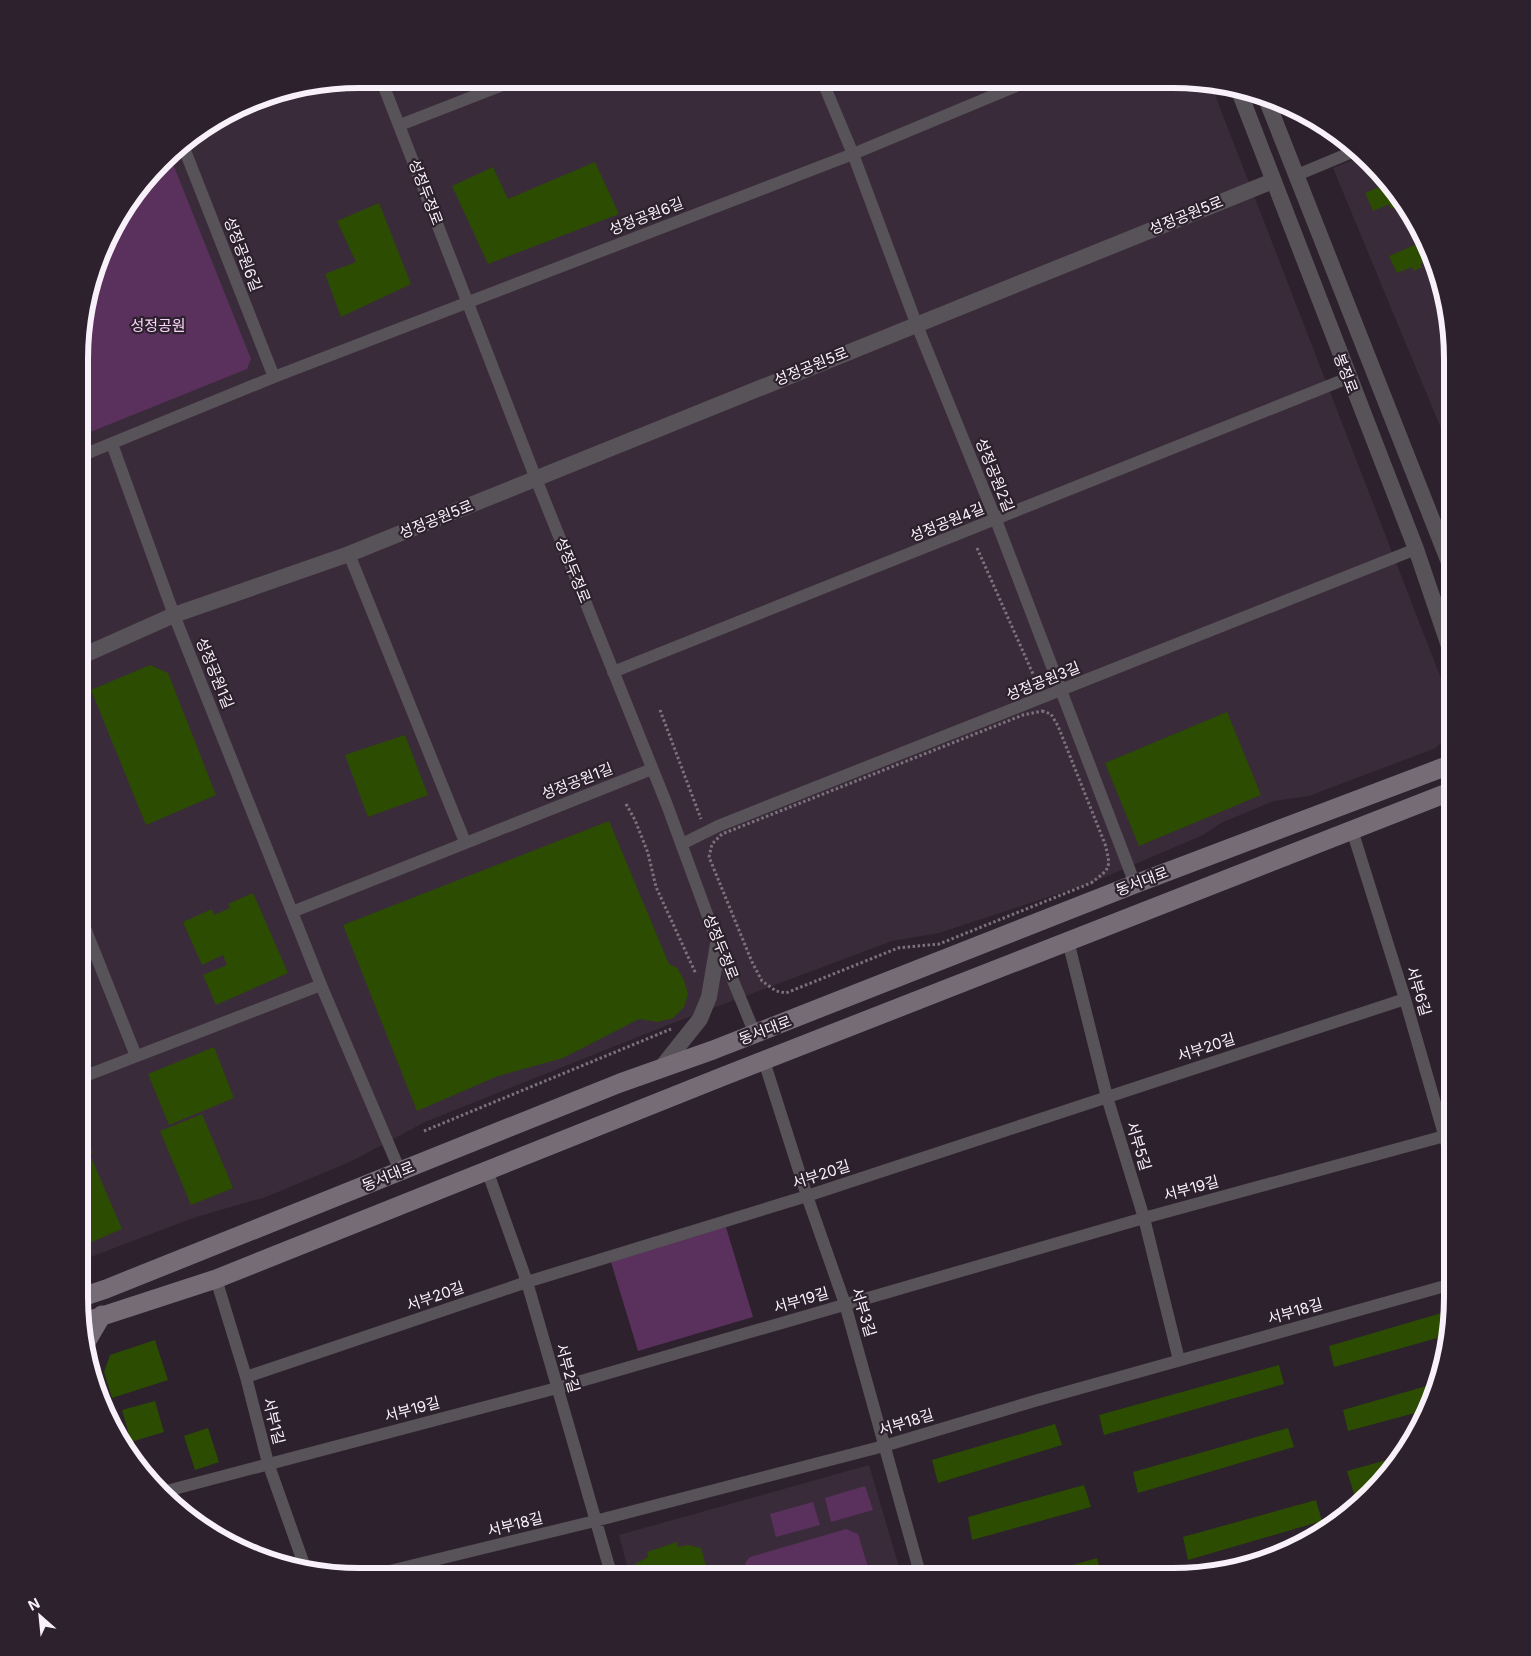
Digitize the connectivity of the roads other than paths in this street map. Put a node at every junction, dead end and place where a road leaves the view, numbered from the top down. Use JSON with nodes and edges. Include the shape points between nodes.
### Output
{"nodes":[{"id":1,"x":385,"y":88,"type":"edge"},
{"id":2,"x":495,"y":88,"type":"edge"},
{"id":3,"x":825,"y":88,"type":"edge"},
{"id":4,"x":1011,"y":88,"type":"edge"},
{"id":5,"x":1241,"y":97,"type":"edge"},
{"id":6,"x":1269,"y":105,"type":"edge"},
{"id":7,"x":400,"y":125,"type":"junction"},
{"id":8,"x":185,"y":151,"type":"edge"},
{"id":9,"x":1349,"y":153,"type":"edge"},
{"id":10,"x":853,"y":154,"type":"junction"},
{"id":11,"x":1297,"y":175,"type":"junction"},
{"id":12,"x":1273,"y":180,"type":"junction"},
{"id":13,"x":470,"y":302,"type":"junction"},
{"id":14,"x":916,"y":323,"type":"junction"},
{"id":15,"x":274,"y":377,"type":"junction"},
{"id":16,"x":1348,"y":378,"type":"junction"},
{"id":17,"x":112,"y":444,"type":"junction"},
{"id":18,"x":88,"y":453,"type":"edge"},
{"id":19,"x":536,"y":479,"type":"junction"},
{"id":20,"x":996,"y":520,"type":"junction"},
{"id":21,"x":1416,"y":550,"type":"junction"},
{"id":22,"x":1444,"y":550,"type":"edge"},
{"id":23,"x":349,"y":554,"type":"junction"},
{"id":24,"x":174,"y":615,"type":"junction"},
{"id":25,"x":1444,"y":632,"type":"edge"},
{"id":26,"x":88,"y":653,"type":"edge"},
{"id":27,"x":613,"y":672,"type":"junction"},
{"id":28,"x":1060,"y":691,"type":"junction"},
{"id":29,"x":1444,"y":767,"type":"edge"},
{"id":30,"x":652,"y":769,"type":"junction"},
{"id":31,"x":1444,"y":794,"type":"edge"},
{"id":32,"x":1352,"y":830,"type":"junction"},
{"id":33,"x":466,"y":842,"type":"junction"},
{"id":34,"x":682,"y":844,"type":"junction"},
{"id":35,"x":1135,"y":884,"type":"junction"},
{"id":36,"x":292,"y":912,"type":"junction"},
{"id":37,"x":88,"y":936,"type":"edge"},
{"id":38,"x":1068,"y":941,"type":"junction"},
{"id":39,"x":718,"y":944,"type":"junction"},
{"id":40,"x":321,"y":985,"type":"junction"},
{"id":41,"x":1405,"y":999,"type":"junction"},
{"id":42,"x":755,"y":1034,"type":"junction"},
{"id":43,"x":136,"y":1056,"type":"junction"},
{"id":44,"x":764,"y":1061,"type":"junction"},
{"id":45,"x":661,"y":1068,"type":"junction"},
{"id":46,"x":88,"y":1075,"type":"edge"},
{"id":47,"x":1106,"y":1097,"type":"junction"},
{"id":48,"x":1444,"y":1122,"type":"edge"},
{"id":49,"x":1444,"y":1136,"type":"edge"},
{"id":50,"x":487,"y":1170,"type":"junction"},
{"id":51,"x":400,"y":1171,"type":"junction"},
{"id":52,"x":807,"y":1196,"type":"junction"},
{"id":53,"x":1144,"y":1218,"type":"junction"},
{"id":54,"x":216,"y":1278,"type":"junction"},
{"id":55,"x":527,"y":1282,"type":"junction"},
{"id":56,"x":1444,"y":1286,"type":"edge"},
{"id":57,"x":106,"y":1289,"type":"junction"},
{"id":58,"x":88,"y":1290,"type":"edge"},
{"id":59,"x":88,"y":1295,"type":"edge"},
{"id":60,"x":845,"y":1304,"type":"junction"},
{"id":61,"x":102,"y":1315,"type":"junction"},
{"id":62,"x":89,"y":1320,"type":"edge"},
{"id":63,"x":90,"y":1335,"type":"edge"},
{"id":64,"x":1180,"y":1360,"type":"junction"},
{"id":65,"x":246,"y":1377,"type":"junction"},
{"id":66,"x":557,"y":1388,"type":"junction"},
{"id":67,"x":884,"y":1446,"type":"junction"},
{"id":68,"x":268,"y":1463,"type":"junction"},
{"id":69,"x":169,"y":1490,"type":"edge"},
{"id":70,"x":595,"y":1522,"type":"junction"},
{"id":71,"x":303,"y":1562,"type":"edge"},
{"id":72,"x":403,"y":1568,"type":"edge"},
{"id":73,"x":609,"y":1568,"type":"edge"},
{"id":74,"x":918,"y":1568,"type":"edge"}],
"edges":[{"from":1,"to":7,"type":"street","name":"성정두정로"},
{"from":2,"to":7,"type":"street"},
{"from":3,"to":10,"type":"street","name":"성정공원2길"},
{"from":4,"to":10,"type":"street","name":"성정공원6길"},
{"from":5,"to":12,"type":"street","name":"봉정로"},
{"from":6,"to":11,"type":"street","name":"봉정로"},
{"from":7,"to":13,"type":"street","name":"성정두정로"},
{"from":8,"to":15,"type":"street","name":"성정공원6길"},
{"from":9,"to":11,"type":"street"},
{"from":10,"to":13,"type":"street","name":"성정공원6길"},
{"from":10,"to":14,"type":"street","name":"성정공원2길"},
{"from":11,"to":22,"type":"street","name":"봉정로"},
{"from":12,"to":14,"type":"street","name":"성정공원5로"},
{"from":12,"to":16,"type":"street","name":"봉정로"},
{"from":13,"to":15,"type":"street","name":"성정공원6길"},
{"from":13,"to":19,"type":"street","name":"성정두정로"},
{"from":14,"to":19,"type":"street","name":"성정공원5로"},
{"from":14,"to":20,"type":"street","name":"성정공원2길"},
{"from":15,"to":17,"type":"street","name":"성정공원6길"},
{"from":16,"to":20,"type":"street","name":"성정공원4길"},
{"from":16,"to":21,"type":"street","name":"봉정로"},
{"from":17,"to":18,"type":"street","name":"성정공원6길"},
{"from":17,"to":24,"type":"street","name":"성정공원1길"},
{"from":19,"to":23,"type":"street","name":"성정공원5로"},
{"from":19,"to":27,"type":"street","name":"성정두정로"},
{"from":20,"to":27,"type":"street","name":"성정공원4길"},
{"from":20,"to":28,"type":"street","name":"성정공원2길"},
{"from":21,"to":25,"type":"street","name":"봉정로"},
{"from":21,"to":28,"type":"street","name":"성정공원3길"},
{"from":23,"to":24,"type":"street","name":"성정공원5로"},
{"from":23,"to":33,"type":"street"},
{"from":24,"to":26,"type":"street","name":"성정공원5로"},
{"from":24,"to":36,"type":"street","name":"성정공원1길"},
{"from":27,"to":30,"type":"street","name":"성정두정로"},
{"from":28,"to":34,"type":"street","name":"성정공원3길","via":[[718,826]]},
{"from":28,"to":35,"type":"street","name":"성정공원2길"},
{"from":29,"to":35,"type":"main road","name":"동서대로"},
{"from":30,"to":33,"type":"street","name":"성정공원1길"},
{"from":30,"to":34,"type":"street","name":"성정두정로"},
{"from":31,"to":32,"type":"main road","name":"동서대로"},
{"from":32,"to":38,"type":"main road","name":"동서대로"},
{"from":32,"to":41,"type":"street","name":"서부6길"},
{"from":33,"to":36,"type":"street","name":"성정공원1길"},
{"from":34,"to":39,"type":"street","name":"성정두정로"},
{"from":35,"to":42,"type":"main road","name":"동서대로"},
{"from":36,"to":40,"type":"street","name":"성정공원1길"},
{"from":37,"to":43,"type":"street"},
{"from":38,"to":44,"type":"main road","name":"동서대로"},
{"from":38,"to":47,"type":"street","name":"서부5길"},
{"from":39,"to":42,"type":"street","name":"성정두정로"},
{"from":39,"to":45,"type":"street","via":[[709,997],[700,1019]]},
{"from":40,"to":43,"type":"street"},
{"from":40,"to":51,"type":"street","name":"성정공원1길"},
{"from":41,"to":47,"type":"street","name":"서부20길"},
{"from":41,"to":48,"type":"street","name":"서부6길"},
{"from":42,"to":44,"type":"main road","name":"성정두정로"},
{"from":42,"to":45,"type":"main road","name":"동서대로"},
{"from":43,"to":46,"type":"street"},
{"from":44,"to":50,"type":"main road","name":"동서대로"},
{"from":44,"to":52,"type":"street","name":"서부3길"},
{"from":45,"to":51,"type":"main road","name":"동서대로"},
{"from":47,"to":52,"type":"street","name":"서부20길"},
{"from":47,"to":53,"type":"street","name":"서부5길"},
{"from":49,"to":53,"type":"street","name":"서부19길"},
{"from":50,"to":54,"type":"main road","name":"동서대로"},
{"from":50,"to":55,"type":"street","name":"서부2길"},
{"from":51,"to":57,"type":"main road","name":"동서대로"},
{"from":52,"to":55,"type":"street","name":"서부20길"},
{"from":52,"to":60,"type":"street","name":"서부3길"},
{"from":53,"to":60,"type":"street","name":"서부19길"},
{"from":53,"to":64,"type":"street","name":"서부5길"},
{"from":54,"to":61,"type":"main road","name":"동서대로"},
{"from":54,"to":65,"type":"street","name":"서부1길"},
{"from":55,"to":65,"type":"street","name":"서부20길"},
{"from":55,"to":66,"type":"street","name":"서부2길"},
{"from":56,"to":64,"type":"street","name":"서부18길"},
{"from":57,"to":58,"type":"main road"},
{"from":57,"to":59,"type":"main road","name":"동서대로"},
{"from":60,"to":66,"type":"street","name":"서부19길"},
{"from":60,"to":67,"type":"street","name":"서부3길"},
{"from":61,"to":62,"type":"main road","name":"동서대로"},
{"from":61,"to":63,"type":"main road"},
{"from":64,"to":67,"type":"street","name":"서부18길"},
{"from":65,"to":68,"type":"street","name":"서부1길"},
{"from":66,"to":68,"type":"street","name":"서부19길"},
{"from":66,"to":70,"type":"street","name":"서부2길"},
{"from":67,"to":70,"type":"street","name":"서부18길"},
{"from":67,"to":74,"type":"street","name":"서부3길"},
{"from":68,"to":69,"type":"street","name":"서부19길"},
{"from":68,"to":71,"type":"street","name":"서부1길"},
{"from":70,"to":72,"type":"street","name":"서부18길"},
{"from":70,"to":73,"type":"street","name":"서부2길"}]}
